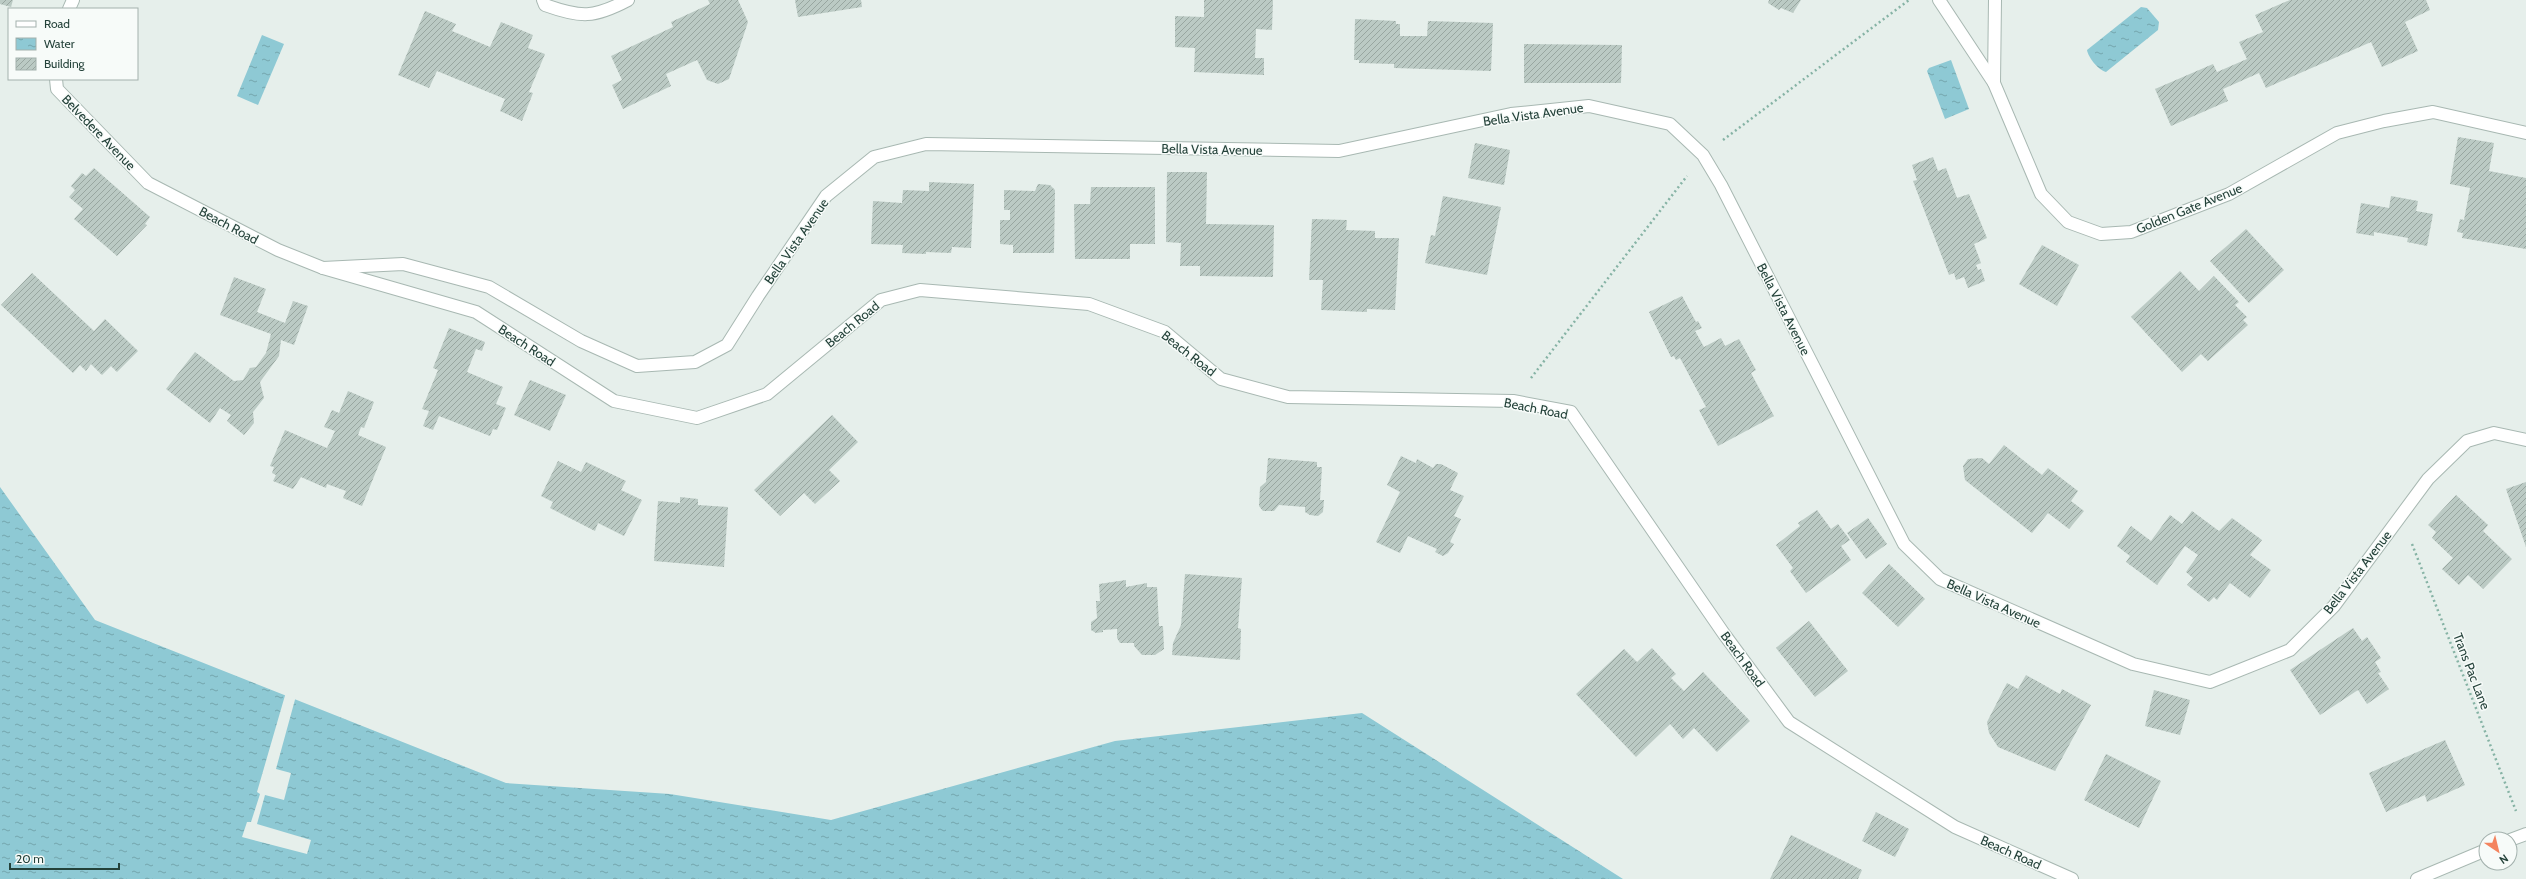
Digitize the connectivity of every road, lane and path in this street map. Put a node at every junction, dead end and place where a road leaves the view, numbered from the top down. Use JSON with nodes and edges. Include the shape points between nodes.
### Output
{"nodes":[{"id":1,"x":543,"y":0,"type":"edge"},
{"id":2,"x":628,"y":0,"type":"edge"},
{"id":3,"x":1939,"y":0,"type":"edge"},
{"id":4,"x":1995,"y":0,"type":"edge"},
{"id":5,"x":56,"y":80,"type":"edge"},
{"id":6,"x":1994,"y":83,"type":"junction"},
{"id":7,"x":2526,"y":133,"type":"edge"},
{"id":8,"x":148,"y":183,"type":"joint"},
{"id":9,"x":323,"y":268,"type":"junction"},
{"id":10,"x":2526,"y":440,"type":"edge"},
{"id":11,"x":2401,"y":516,"type":"junction"},
{"id":12,"x":2526,"y":834,"type":"edge"},
{"id":13,"x":2478,"y":853,"type":"edge"},
{"id":14,"x":2072,"y":879,"type":"edge"},
{"id":15,"x":2417,"y":879,"type":"edge"}],
"edges":[{"from":1,"to":2,"type":"street","via":[[545,5],[573,15],[606,12]]},
{"from":3,"to":6,"type":"street","name":"Golden Gate Avenue"},
{"from":4,"to":6,"type":"street","name":"Golden Gate Avenue"},
{"from":5,"to":8,"type":"street","name":"Belvedere Avenue","via":[[57,90]]},
{"from":6,"to":7,"type":"street","name":"Golden Gate Avenue","via":[[2041,194],[2068,222],[2101,234],[2131,232],[2229,194],[2337,134],[2384,121],[2433,112]]},
{"from":8,"to":9,"type":"street","name":"Beach Road","via":[[278,250]]},
{"from":9,"to":11,"type":"street","name":"Bella Vista Avenue","via":[[403,264],[488,287],[582,341],[637,366],[695,362],[728,345],[826,196],[874,157],[926,144],[1338,151],[1511,114],[1589,106],[1670,124],[1703,155],[1904,544],[1940,579],[2133,664],[2210,682],[2290,650],[2334,606]]},
{"from":9,"to":14,"type":"street","name":"Beach Road","via":[[476,312],[614,401],[697,418],[767,394],[881,300],[920,290],[1088,304],[1164,332],[1221,379],[1288,397],[1512,401],[1571,412],[1724,634],[1789,722],[1955,826]]},
{"from":10,"to":11,"type":"street","name":"Bella Vista Avenue","via":[[2494,433],[2467,441],[2428,479]]},
{"from":11,"to":12,"type":"path","name":"Trans Pac Lane"},
{"from":13,"to":15,"type":"street"}]}
